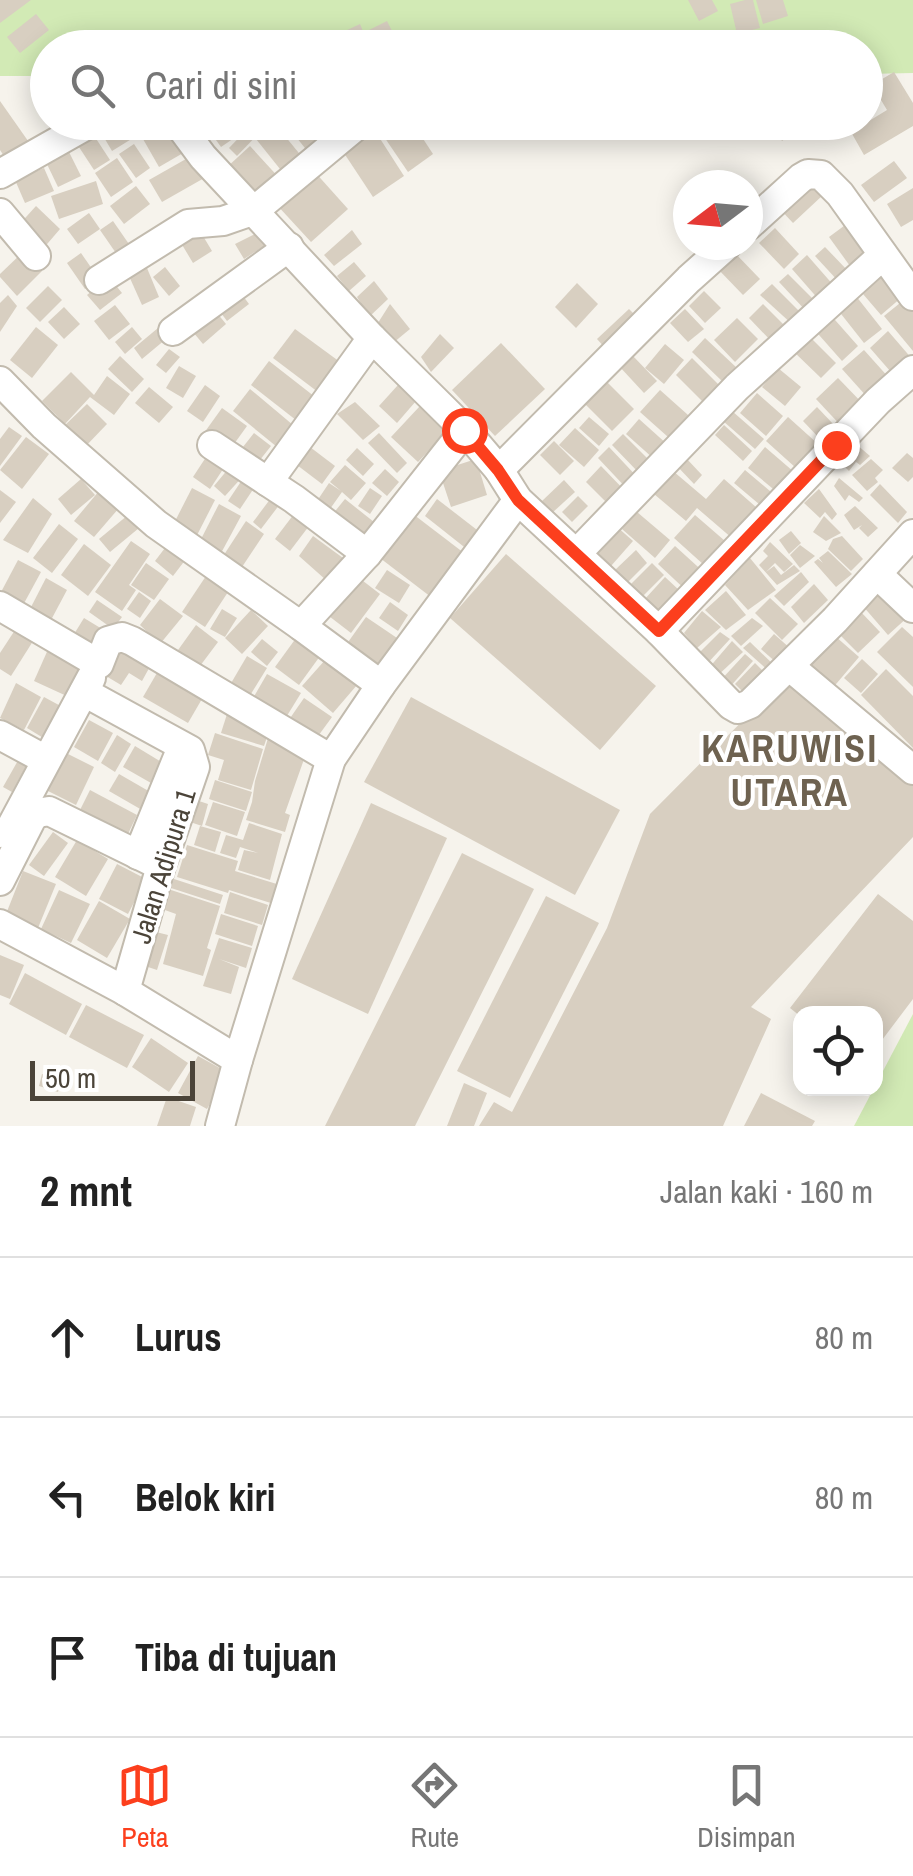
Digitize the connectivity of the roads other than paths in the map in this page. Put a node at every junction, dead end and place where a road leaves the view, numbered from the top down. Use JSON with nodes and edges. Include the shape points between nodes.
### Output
{"nodes":[{"id":1,"x":60,"y":140,"type":"edge"},
{"id":2,"x":190,"y":140,"type":"edge"},
{"id":3,"x":339,"y":140,"type":"edge"},
{"id":4,"x":0,"y":174,"type":"edge"},
{"id":5,"x":254,"y":210,"type":"junction"},
{"id":6,"x":763,"y":212,"type":"edge"},
{"id":7,"x":0,"y":213,"type":"edge"},
{"id":8,"x":289,"y":248,"type":"junction"},
{"id":9,"x":883,"y":255,"type":"junction"},
{"id":10,"x":36,"y":256,"type":"dead end"},
{"id":11,"x":710,"y":260,"type":"edge"},
{"id":12,"x":100,"y":280,"type":"dead end"},
{"id":13,"x":913,"y":296,"type":"edge"},
{"id":14,"x":173,"y":331,"type":"dead end"},
{"id":15,"x":372,"y":338,"type":"junction"},
{"id":16,"x":913,"y":370,"type":"edge"},
{"id":17,"x":0,"y":381,"type":"edge"},
{"id":18,"x":464,"y":430,"type":"junction"},
{"id":19,"x":212,"y":445,"type":"dead end"},
{"id":20,"x":498,"y":470,"type":"junction"},
{"id":21,"x":268,"y":482,"type":"junction"},
{"id":22,"x":518,"y":500,"type":"junction"},
{"id":23,"x":913,"y":534,"type":"edge"},
{"id":24,"x":577,"y":552,"type":"junction"},
{"id":25,"x":367,"y":554,"type":"junction"},
{"id":26,"x":878,"y":574,"type":"junction"},
{"id":27,"x":0,"y":606,"type":"edge"},
{"id":28,"x":913,"y":608,"type":"edge"},
{"id":29,"x":301,"y":626,"type":"junction"},
{"id":30,"x":659,"y":631,"type":"junction"},
{"id":31,"x":99,"y":664,"type":"junction"},
{"id":32,"x":789,"y":666,"type":"junction"},
{"id":33,"x":381,"y":685,"type":"junction"},
{"id":34,"x":84,"y":692,"type":"junction"},
{"id":35,"x":0,"y":735,"type":"edge"},
{"id":36,"x":331,"y":759,"type":"junction"},
{"id":37,"x":46,"y":760,"type":"junction"},
{"id":38,"x":913,"y":770,"type":"edge"},
{"id":39,"x":0,"y":832,"type":"edge"},
{"id":40,"x":150,"y":861,"type":"junction"},
{"id":41,"x":0,"y":880,"type":"edge"},
{"id":42,"x":0,"y":924,"type":"edge"},
{"id":43,"x":125,"y":991,"type":"junction"},
{"id":44,"x":238,"y":1060,"type":"junction"},
{"id":45,"x":220,"y":1126,"type":"edge"}],
"edges":[{"from":1,"to":4,"type":"street"},
{"from":2,"to":5,"type":"street"},
{"from":3,"to":5,"type":"street"},
{"from":5,"to":8,"type":"street"},
{"from":5,"to":12,"type":"street","via":[[188,224]]},
{"from":6,"to":9,"type":"street","via":[[801,178],[822,174]]},
{"from":7,"to":10,"type":"street"},
{"from":8,"to":14,"type":"street"},
{"from":8,"to":15,"type":"street"},
{"from":9,"to":13,"type":"street"},
{"from":9,"to":24,"type":"street","via":[[737,387]]},
{"from":11,"to":20,"type":"street"},
{"from":15,"to":18,"type":"street"},
{"from":15,"to":21,"type":"street"},
{"from":16,"to":30,"type":"street"},
{"from":17,"to":29,"type":"street","via":[[156,524]]},
{"from":18,"to":20,"type":"street"},
{"from":18,"to":25,"type":"street"},
{"from":19,"to":21,"type":"street"},
{"from":20,"to":22,"type":"street"},
{"from":21,"to":25,"type":"street"},
{"from":22,"to":24,"type":"street"},
{"from":22,"to":33,"type":"street"},
{"from":23,"to":26,"type":"street"},
{"from":24,"to":30,"type":"street"},
{"from":25,"to":29,"type":"street"},
{"from":26,"to":28,"type":"street"},
{"from":26,"to":32,"type":"street"},
{"from":27,"to":31,"type":"street"},
{"from":29,"to":33,"type":"street"},
{"from":30,"to":32,"type":"street","via":[[738,708]]},
{"from":31,"to":34,"type":"street"},
{"from":31,"to":36,"type":"street","via":[[108,641],[122,637]]},
{"from":32,"to":38,"type":"street"},
{"from":33,"to":36,"type":"street"},
{"from":34,"to":37,"type":"street"},
{"from":34,"to":40,"type":"street","name":"Jalan Adipura 1","via":[[182,747]]},
{"from":35,"to":37,"type":"street"},
{"from":36,"to":44,"type":"street"},
{"from":37,"to":39,"type":"street","via":[[10,829]]},
{"from":40,"to":41,"type":"street","via":[[54,812],[38,813]]},
{"from":40,"to":43,"type":"street","name":"Jalan Adipura 1"},
{"from":42,"to":43,"type":"street"},
{"from":43,"to":44,"type":"street"},
{"from":44,"to":45,"type":"street"}]}
